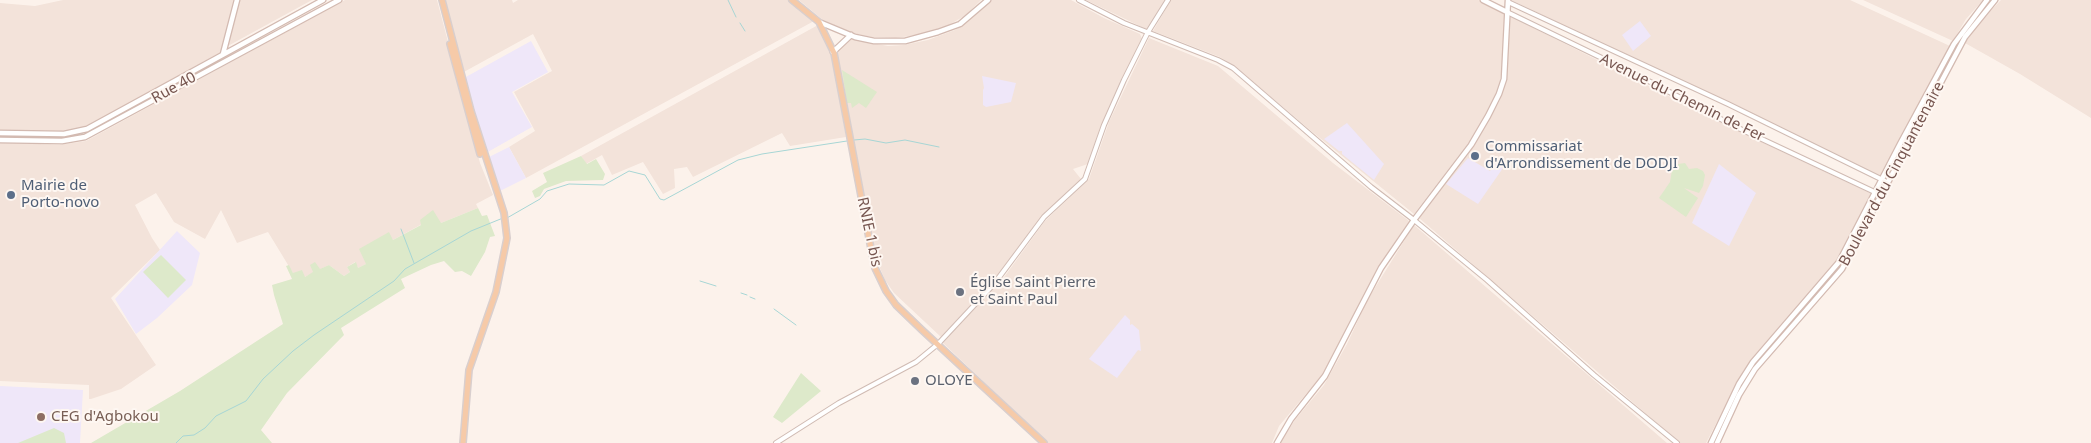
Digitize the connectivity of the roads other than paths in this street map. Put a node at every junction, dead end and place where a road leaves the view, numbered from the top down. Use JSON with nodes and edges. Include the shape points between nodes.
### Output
{"nodes":[{"id":1,"x":237,"y":0,"type":"edge"},
{"id":2,"x":323,"y":0,"type":"edge"},
{"id":3,"x":339,"y":0,"type":"edge"},
{"id":4,"x":440,"y":0,"type":"edge"},
{"id":5,"x":792,"y":0,"type":"edge"},
{"id":6,"x":988,"y":0,"type":"edge"},
{"id":7,"x":1079,"y":0,"type":"edge"},
{"id":8,"x":1168,"y":0,"type":"edge"},
{"id":9,"x":1483,"y":0,"type":"edge"},
{"id":10,"x":1987,"y":0,"type":"edge"},
{"id":11,"x":1995,"y":0,"type":"edge"},
{"id":12,"x":1507,"y":1,"type":"edge"},
{"id":13,"x":1507,"y":12,"type":"junction"},
{"id":14,"x":819,"y":22,"type":"junction"},
{"id":15,"x":1148,"y":32,"type":"junction"},
{"id":16,"x":851,"y":35,"type":"junction"},
{"id":17,"x":833,"y":52,"type":"junction"},
{"id":18,"x":223,"y":54,"type":"junction"},
{"id":19,"x":0,"y":133,"type":"edge"},
{"id":20,"x":0,"y":140,"type":"edge"},
{"id":21,"x":1882,"y":179,"type":"junction"},
{"id":22,"x":1887,"y":182,"type":"junction"},
{"id":23,"x":1879,"y":194,"type":"junction"},
{"id":24,"x":1414,"y":220,"type":"junction"},
{"id":25,"x":938,"y":344,"type":"junction"},
{"id":26,"x":462,"y":443,"type":"edge"},
{"id":27,"x":776,"y":443,"type":"edge"},
{"id":28,"x":1044,"y":443,"type":"edge"},
{"id":29,"x":1277,"y":443,"type":"edge"},
{"id":30,"x":1677,"y":443,"type":"edge"},
{"id":31,"x":1711,"y":443,"type":"edge"},
{"id":32,"x":1717,"y":443,"type":"edge"}],
"edges":[{"from":1,"to":18,"type":"main road"},
{"from":2,"to":18,"type":"main road","name":"Rue 40"},
{"from":3,"to":20,"type":"main road","name":"Rue 40","via":[[85,137],[62,141]]},
{"from":4,"to":26,"type":"main road","via":[[469,118],[504,222],[504,243],[493,292],[467,369]]},
{"from":5,"to":14,"type":"main road","name":"RNIE 1 bis"},
{"from":6,"to":16,"type":"main road","via":[[960,24],[922,38],[888,42]]},
{"from":7,"to":15,"type":"street"},
{"from":8,"to":15,"type":"street"},
{"from":9,"to":13,"type":"main road","name":"Avenue du Chemin de Fer"},
{"from":10,"to":21,"type":"main road","name":"Boulevard du Cinquantenaire","via":[[1954,44]]},
{"from":11,"to":22,"type":"main road","name":"Boulevard du Cinquantenaire","via":[[1965,38]]},
{"from":12,"to":13,"type":"main road"},
{"from":12,"to":21,"type":"street","name":"Avenue du Chemin de Fer"},
{"from":13,"to":23,"type":"street","name":"Avenue du Chemin de Fer","via":[[1734,126]]},
{"from":13,"to":24,"type":"main road","via":[[1504,75],[1499,94],[1471,145]]},
{"from":14,"to":16,"type":"main road"},
{"from":14,"to":17,"type":"main road","name":"RNIE 1 bis"},
{"from":15,"to":24,"type":"street","via":[[1233,68],[1370,187]]},
{"from":15,"to":25,"type":"street","via":[[1104,125],[1085,179],[1044,217],[994,284]]},
{"from":16,"to":17,"type":"main road"},
{"from":17,"to":25,"type":"main road","name":"RNIE 1 bis","via":[[875,268],[891,298]]},
{"from":18,"to":19,"type":"main road","name":"Rue 40","via":[[184,78],[80,131],[64,134]]},
{"from":21,"to":22,"type":"street","name":"Avenue du Chemin de Fer"},
{"from":21,"to":23,"type":"main road","name":"Boulevard du Cinquantenaire"},
{"from":22,"to":23,"type":"main road","name":"Boulevard du Cinquantenaire"},
{"from":23,"to":31,"type":"main road","name":"Boulevard du Cinquantenaire","via":[[1835,268],[1748,370]]},
{"from":23,"to":32,"type":"main road","name":"Boulevard du Cinquantenaire","via":[[1842,268],[1755,369]]},
{"from":24,"to":29,"type":"main road","via":[[1381,268],[1325,376],[1291,419]]},
{"from":24,"to":30,"type":"street"},
{"from":25,"to":27,"type":"street","via":[[916,362],[839,403]]},
{"from":25,"to":28,"type":"main road","name":"RNIE 1 bis"}]}
